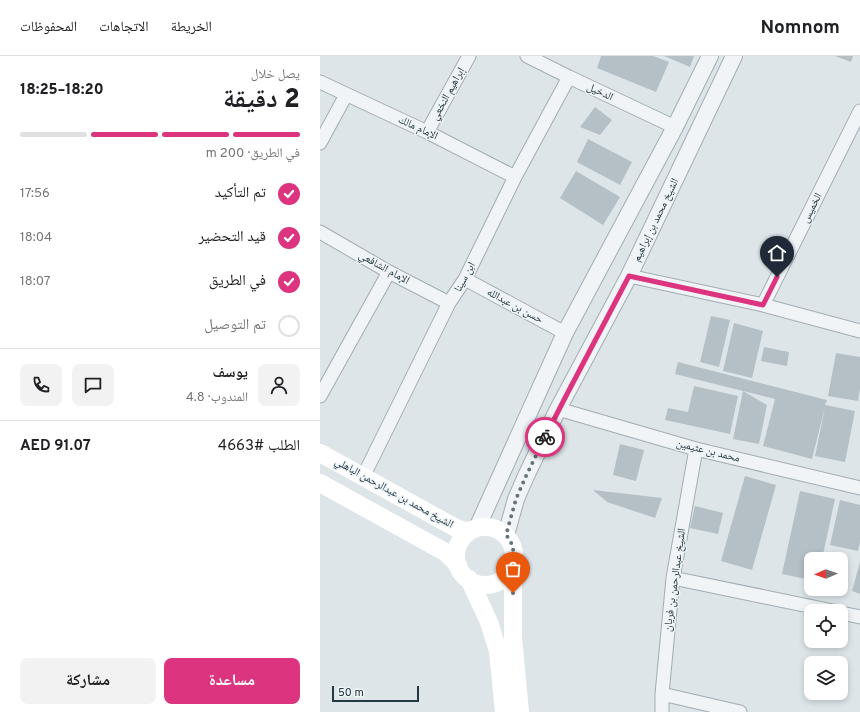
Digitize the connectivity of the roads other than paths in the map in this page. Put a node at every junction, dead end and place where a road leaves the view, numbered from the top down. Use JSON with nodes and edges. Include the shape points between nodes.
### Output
{"nodes":[{"id":1,"x":469,"y":56,"type":"edge"},
{"id":2,"x":527,"y":56,"type":"edge"},
{"id":3,"x":710,"y":56,"type":"edge"},
{"id":4,"x":734,"y":56,"type":"edge"},
{"id":5,"x":569,"y":77,"type":"junction"},
{"id":6,"x":320,"y":82,"type":"edge"},
{"id":7,"x":346,"y":95,"type":"junction"},
{"id":8,"x":860,"y":111,"type":"edge"},
{"id":9,"x":675,"y":127,"type":"junction"},
{"id":10,"x":427,"y":132,"type":"junction"},
{"id":11,"x":322,"y":134,"type":"edge"},
{"id":12,"x":515,"y":177,"type":"junction"},
{"id":13,"x":320,"y":232,"type":"edge"},
{"id":14,"x":389,"y":272,"type":"junction"},
{"id":15,"x":629,"y":276,"type":"junction"},
{"id":16,"x":465,"y":279,"type":"junction"},
{"id":17,"x":449,"y":303,"type":"junction"},
{"id":18,"x":763,"y":305,"type":"junction"},
{"id":19,"x":860,"y":331,"type":"edge"},
{"id":20,"x":565,"y":333,"type":"junction"},
{"id":21,"x":320,"y":396,"type":"edge"},
{"id":22,"x":558,"y":409,"type":"junction"},
{"id":23,"x":696,"y":449,"type":"junction"},
{"id":24,"x":320,"y":453,"type":"edge"},
{"id":25,"x":363,"y":477,"type":"junction"},
{"id":26,"x":320,"y":483,"type":"edge"},
{"id":27,"x":860,"y":488,"type":"edge"},
{"id":28,"x":473,"y":530,"type":"junction"},
{"id":29,"x":506,"y":535,"type":"junction"},
{"id":30,"x":513,"y":564,"type":"junction"},
{"id":31,"x":458,"y":565,"type":"junction"},
{"id":32,"x":673,"y":578,"type":"junction"},
{"id":33,"x":469,"y":579,"type":"junction"},
{"id":34,"x":804,"y":605,"type":"edge"},
{"id":35,"x":848,"y":614,"type":"edge"},
{"id":36,"x":860,"y":617,"type":"edge"},
{"id":37,"x":662,"y":694,"type":"junction"},
{"id":38,"x":504,"y":712,"type":"edge"},
{"id":39,"x":520,"y":712,"type":"edge"},
{"id":40,"x":662,"y":712,"type":"edge"},
{"id":41,"x":740,"y":712,"type":"edge"}],
"edges":[{"from":1,"to":10,"type":"street","name":"إبراهيم النخعي"},
{"from":2,"to":5,"type":"street","name":"الدخيل"},
{"from":3,"to":9,"type":"street"},
{"from":4,"to":15,"type":"street","name":"الشيخ محمد بن إبراهيم"},
{"from":5,"to":9,"type":"street","name":"الدخيل"},
{"from":5,"to":12,"type":"street","name":"ابن سينا"},
{"from":6,"to":7,"type":"street","name":"الإمام مالك"},
{"from":7,"to":10,"type":"street","name":"الإمام مالك"},
{"from":7,"to":11,"type":"street"},
{"from":8,"to":18,"type":"street","name":"الخميس"},
{"from":9,"to":20,"type":"street"},
{"from":10,"to":12,"type":"street","name":"الإمام مالك"},
{"from":12,"to":16,"type":"street","name":"ابن سينا"},
{"from":13,"to":14,"type":"street","name":"الإمام الشافعي"},
{"from":14,"to":17,"type":"street","name":"الإمام الشافعي"},
{"from":14,"to":21,"type":"street"},
{"from":15,"to":18,"type":"street"},
{"from":15,"to":22,"type":"street","name":"الشيخ محمد بن إبراهيم"},
{"from":16,"to":17,"type":"street","name":"ابن سينا"},
{"from":16,"to":20,"type":"street","name":"حسن بن عبدالله"},
{"from":17,"to":25,"type":"street","name":"ابن سينا"},
{"from":18,"to":19,"type":"street"},
{"from":20,"to":28,"type":"street"},
{"from":22,"to":23,"type":"street","name":"محمد بن عثيمين"},
{"from":22,"to":29,"type":"street","name":"الشيخ محمد بن إبراهيم","via":[[523,481]]},
{"from":23,"to":27,"type":"street","name":"محمد بن عثيمين"},
{"from":23,"to":32,"type":"street","name":"الشيخ عبدالرحمن بن فريان"},
{"from":24,"to":25,"type":"main road","name":"الشيخ محمد بن عبدالرحمن الباهلي"},
{"from":25,"to":28,"type":"main road","name":"الشيخ محمد بن عبدالرحمن الباهلي","via":[[456,528]]},
{"from":26,"to":31,"type":"main road","via":[[445,552]]},
{"from":28,"to":29,"type":"main road","via":[[486,526]]},
{"from":28,"to":31,"type":"main road","via":[[462,538],[458,546]]},
{"from":29,"to":30,"type":"main road","via":[[513,546]]},
{"from":30,"to":33,"type":"main road","via":[[503,579],[495,583],[481,584]]},
{"from":30,"to":39,"type":"main road","via":[[513,638]]},
{"from":31,"to":33,"type":"main road"},
{"from":32,"to":34,"type":"street"},
{"from":32,"to":37,"type":"street","name":"الشيخ عبدالرحمن بن فريان"},
{"from":33,"to":38,"type":"main road","via":[[489,622],[498,650]]},
{"from":35,"to":36,"type":"street"},
{"from":37,"to":40,"type":"street","name":"الشيخ عبدالرحمن بن فريان"},
{"from":37,"to":41,"type":"street"}]}
